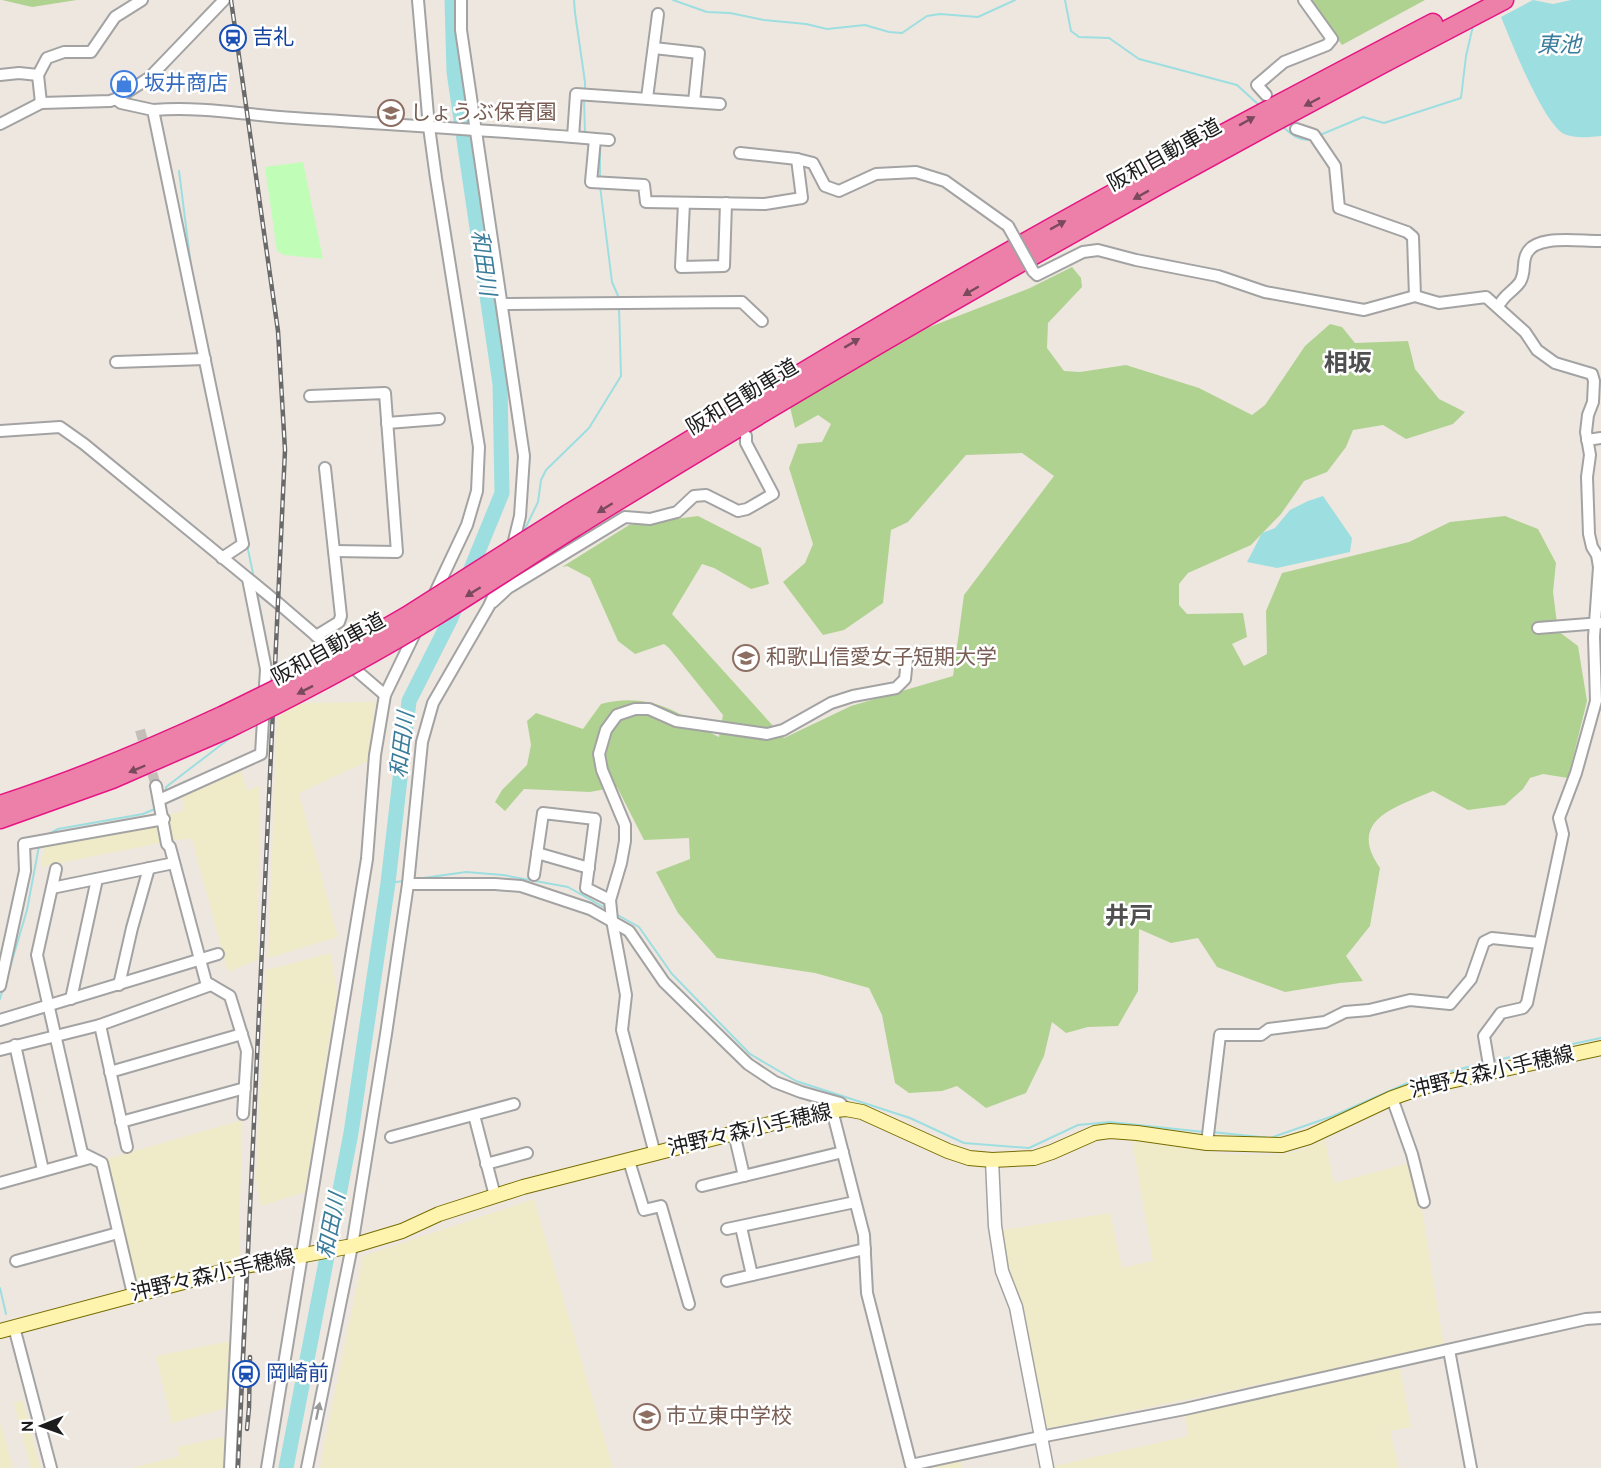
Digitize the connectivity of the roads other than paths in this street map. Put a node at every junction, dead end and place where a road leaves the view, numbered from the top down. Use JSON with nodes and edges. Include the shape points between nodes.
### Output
{"nodes":[{"id":1,"x":142,"y":0,"type":"edge"},
{"id":2,"x":224,"y":0,"type":"edge"},
{"id":3,"x":418,"y":0,"type":"edge"},
{"id":4,"x":461,"y":0,"type":"edge"},
{"id":5,"x":1304,"y":0,"type":"edge"},
{"id":6,"x":1504,"y":0,"type":"edge"},
{"id":7,"x":1474,"y":6,"type":"edge"},
{"id":8,"x":658,"y":14,"type":"dead end"},
{"id":9,"x":654,"y":48,"type":"junction"},
{"id":10,"x":0,"y":75,"type":"edge"},
{"id":11,"x":38,"y":75,"type":"junction"},
{"id":12,"x":1266,"y":95,"type":"dead end"},
{"id":13,"x":647,"y":98,"type":"junction"},
{"id":14,"x":116,"y":99,"type":"junction"},
{"id":15,"x":694,"y":102,"type":"junction"},
{"id":16,"x":41,"y":104,"type":"junction"},
{"id":17,"x":720,"y":104,"type":"dead end"},
{"id":18,"x":153,"y":110,"type":"junction"},
{"id":19,"x":0,"y":124,"type":"edge"},
{"id":20,"x":431,"y":127,"type":"junction"},
{"id":21,"x":474,"y":129,"type":"junction"},
{"id":22,"x":1296,"y":129,"type":"dead end"},
{"id":23,"x":573,"y":137,"type":"junction"},
{"id":24,"x":595,"y":139,"type":"junction"},
{"id":25,"x":609,"y":140,"type":"dead end"},
{"id":26,"x":740,"y":153,"type":"dead end"},
{"id":27,"x":797,"y":159,"type":"junction"},
{"id":28,"x":684,"y":203,"type":"junction"},
{"id":29,"x":726,"y":203,"type":"junction"},
{"id":30,"x":1601,"y":241,"type":"edge"},
{"id":31,"x":1415,"y":296,"type":"junction"},
{"id":32,"x":502,"y":304,"type":"junction"},
{"id":33,"x":1498,"y":307,"type":"junction"},
{"id":34,"x":762,"y":321,"type":"dead end"},
{"id":35,"x":205,"y":359,"type":"junction"},
{"id":36,"x":116,"y":362,"type":"dead end"},
{"id":37,"x":310,"y":396,"type":"dead end"},
{"id":38,"x":439,"y":419,"type":"dead end"},
{"id":39,"x":387,"y":423,"type":"junction"},
{"id":40,"x":0,"y":431,"type":"edge"},
{"id":41,"x":746,"y":436,"type":"dead end"},
{"id":42,"x":1601,"y":438,"type":"edge"},
{"id":43,"x":1587,"y":440,"type":"junction"},
{"id":44,"x":325,"y":468,"type":"dead end"},
{"id":45,"x":334,"y":550,"type":"junction"},
{"id":46,"x":222,"y":558,"type":"junction"},
{"id":47,"x":248,"y":579,"type":"junction"},
{"id":48,"x":489,"y":606,"type":"junction"},
{"id":49,"x":1598,"y":623,"type":"edge"},
{"id":50,"x":1539,"y":628,"type":"dead end"},
{"id":51,"x":316,"y":636,"type":"junction"},
{"id":52,"x":907,"y":659,"type":"dead end"},
{"id":53,"x":385,"y":694,"type":"junction"},
{"id":54,"x":227,"y":721,"type":"junction"},
{"id":55,"x":156,"y":786,"type":"tunnel mouth"},
{"id":56,"x":159,"y":800,"type":"junction"},
{"id":57,"x":0,"y":805,"type":"edge"},
{"id":58,"x":0,"y":819,"type":"edge"},
{"id":59,"x":164,"y":819,"type":"junction"},
{"id":60,"x":537,"y":853,"type":"junction"},
{"id":61,"x":174,"y":863,"type":"junction"},
{"id":62,"x":149,"y":868,"type":"junction"},
{"id":63,"x":589,"y":868,"type":"junction"},
{"id":64,"x":56,"y":869,"type":"dead end"},
{"id":65,"x":534,"y":875,"type":"dead end"},
{"id":66,"x":97,"y":879,"type":"junction"},
{"id":67,"x":408,"y":884,"type":"junction"},
{"id":68,"x":52,"y":888,"type":"junction"},
{"id":69,"x":610,"y":900,"type":"junction"},
{"id":70,"x":612,"y":920,"type":"junction"},
{"id":71,"x":1539,"y":943,"type":"junction"},
{"id":72,"x":218,"y":954,"type":"dead end"},
{"id":73,"x":200,"y":960,"type":"junction"},
{"id":74,"x":119,"y":985,"type":"junction"},
{"id":75,"x":211,"y":985,"type":"junction"},
{"id":76,"x":0,"y":986,"type":"edge"},
{"id":77,"x":71,"y":999,"type":"junction"},
{"id":78,"x":48,"y":1006,"type":"junction"},
{"id":79,"x":0,"y":1020,"type":"edge"},
{"id":80,"x":99,"y":1024,"type":"junction"},
{"id":81,"x":242,"y":1034,"type":"junction"},
{"id":82,"x":55,"y":1036,"type":"junction"},
{"id":83,"x":15,"y":1045,"type":"junction"},
{"id":84,"x":1601,"y":1048,"type":"edge"},
{"id":85,"x":0,"y":1050,"type":"edge"},
{"id":86,"x":1490,"y":1071,"type":"junction"},
{"id":87,"x":110,"y":1072,"type":"junction"},
{"id":88,"x":244,"y":1088,"type":"junction"},
{"id":89,"x":1392,"y":1098,"type":"junction"},
{"id":90,"x":514,"y":1104,"type":"dead end"},
{"id":91,"x":839,"y":1110,"type":"junction"},
{"id":92,"x":243,"y":1114,"type":"dead end"},
{"id":93,"x":474,"y":1115,"type":"junction"},
{"id":94,"x":121,"y":1122,"type":"junction"},
{"id":95,"x":734,"y":1133,"type":"junction"},
{"id":96,"x":391,"y":1137,"type":"dead end"},
{"id":97,"x":1207,"y":1143,"type":"junction"},
{"id":98,"x":127,"y":1147,"type":"dead end"},
{"id":99,"x":843,"y":1152,"type":"junction"},
{"id":100,"x":527,"y":1153,"type":"dead end"},
{"id":101,"x":655,"y":1154,"type":"junction"},
{"id":102,"x":90,"y":1158,"type":"junction"},
{"id":103,"x":992,"y":1160,"type":"junction"},
{"id":104,"x":629,"y":1161,"type":"junction"},
{"id":105,"x":486,"y":1164,"type":"junction"},
{"id":106,"x":43,"y":1170,"type":"junction"},
{"id":107,"x":744,"y":1176,"type":"junction"},
{"id":108,"x":0,"y":1183,"type":"edge"},
{"id":109,"x":702,"y":1186,"type":"dead end"},
{"id":110,"x":495,"y":1196,"type":"junction"},
{"id":111,"x":855,"y":1202,"type":"junction"},
{"id":112,"x":1424,"y":1202,"type":"dead end"},
{"id":113,"x":741,"y":1227,"type":"junction"},
{"id":114,"x":728,"y":1230,"type":"dead end"},
{"id":115,"x":118,"y":1233,"type":"junction"},
{"id":116,"x":349,"y":1246,"type":"junction"},
{"id":117,"x":865,"y":1249,"type":"junction"},
{"id":118,"x":306,"y":1254,"type":"junction"},
{"id":119,"x":16,"y":1261,"type":"dead end"},
{"id":120,"x":240,"y":1267,"type":"junction"},
{"id":121,"x":752,"y":1275,"type":"junction"},
{"id":122,"x":727,"y":1281,"type":"dead end"},
{"id":123,"x":133,"y":1294,"type":"junction"},
{"id":124,"x":689,"y":1304,"type":"dead end"},
{"id":125,"x":1601,"y":1318,"type":"edge"},
{"id":126,"x":14,"y":1327,"type":"junction"},
{"id":127,"x":0,"y":1331,"type":"edge"},
{"id":128,"x":1449,"y":1350,"type":"junction"},
{"id":129,"x":1040,"y":1437,"type":"junction"},
{"id":130,"x":51,"y":1468,"type":"edge"},
{"id":131,"x":230,"y":1468,"type":"edge"},
{"id":132,"x":267,"y":1468,"type":"edge"},
{"id":133,"x":307,"y":1468,"type":"edge"},
{"id":134,"x":1047,"y":1468,"type":"edge"},
{"id":135,"x":1472,"y":1468,"type":"edge"}],
"edges":[{"from":1,"to":11,"type":"street","via":[[115,17],[91,52],[64,52],[47,58]]},
{"from":2,"to":14,"type":"street","via":[[149,78]]},
{"from":3,"to":20,"type":"street"},
{"from":4,"to":21,"type":"street","via":[[461,30]]},
{"from":5,"to":12,"type":"street","via":[[1332,39],[1327,45],[1284,62],[1257,85]]},
{"from":6,"to":7,"type":"highway","name":"阪和自動車道"},
{"from":7,"to":54,"type":"highway","name":"阪和自動車道","bridge":true,"via":[[1280,103],[873,330],[572,520]]},
{"from":8,"to":9,"type":"street"},
{"from":9,"to":13,"type":"street"},
{"from":9,"to":15,"type":"street","via":[[699,53]]},
{"from":10,"to":11,"type":"street"},
{"from":11,"to":16,"type":"street"},
{"from":13,"to":15,"type":"street"},
{"from":13,"to":23,"type":"street","via":[[576,94]]},
{"from":14,"to":16,"type":"street"},
{"from":14,"to":18,"type":"street"},
{"from":15,"to":17,"type":"street"},
{"from":16,"to":19,"type":"street"},
{"from":18,"to":20,"type":"street","via":[[184,107]]},
{"from":18,"to":35,"type":"street"},
{"from":20,"to":21,"type":"street"},
{"from":20,"to":53,"type":"street","via":[[479,447],[477,491],[449,566]]},
{"from":21,"to":23,"type":"street"},
{"from":21,"to":32,"type":"street"},
{"from":22,"to":31,"type":"street","via":[[1314,135],[1335,166],[1339,208],[1413,237]]},
{"from":23,"to":24,"type":"street"},
{"from":24,"to":25,"type":"street"},
{"from":24,"to":28,"type":"street","via":[[591,182],[644,185],[645,202]]},
{"from":26,"to":27,"type":"street"},
{"from":27,"to":29,"type":"street","via":[[802,198],[765,204]]},
{"from":27,"to":31,"type":"street","bridge":true,"via":[[813,163],[825,186],[839,191],[876,174],[916,172],[945,181],[1008,226],[1037,276],[1083,252],[1098,250],[1218,276],[1265,292],[1364,310]]},
{"from":28,"to":29,"type":"street"},
{"from":28,"to":29,"type":"street","via":[[681,267],[724,266]]},
{"from":30,"to":33,"type":"street","via":[[1534,244],[1526,255],[1525,271],[1518,285],[1503,297]]},
{"from":31,"to":33,"type":"street","via":[[1439,303],[1486,297]]},
{"from":32,"to":34,"type":"street","via":[[742,302]]},
{"from":32,"to":48,"type":"street","via":[[524,456],[520,516],[509,564]]},
{"from":33,"to":43,"type":"street","via":[[1525,332],[1537,350],[1555,363],[1592,374],[1593,402]]},
{"from":35,"to":36,"type":"street"},
{"from":35,"to":46,"type":"street","via":[[243,544]]},
{"from":37,"to":39,"type":"street","via":[[385,393]]},
{"from":38,"to":39,"type":"street"},
{"from":39,"to":45,"type":"street","via":[[397,552]]},
{"from":40,"to":46,"type":"street","via":[[60,427]]},
{"from":41,"to":48,"type":"street","via":[[773,494],[738,511],[706,495],[694,496],[677,512],[650,519],[625,518],[508,588]]},
{"from":42,"to":43,"type":"street"},
{"from":43,"to":49,"type":"street","via":[[1589,534],[1599,567]]},
{"from":44,"to":45,"type":"street"},
{"from":45,"to":51,"type":"street","via":[[339,622]]},
{"from":46,"to":47,"type":"street"},
{"from":47,"to":51,"type":"street"},
{"from":47,"to":56,"type":"street","via":[[266,669],[261,754]]},
{"from":48,"to":67,"type":"street","via":[[433,702],[422,742]]},
{"from":49,"to":50,"type":"street"},
{"from":49,"to":71,"type":"street","via":[[1596,700],[1559,818],[1563,834]]},
{"from":51,"to":53,"type":"street"},
{"from":52,"to":69,"type":"street","via":[[905,680],[896,688],[831,703],[783,730],[767,734],[676,721],[649,709],[617,716],[606,730],[599,754],[625,825],[623,852]]},
{"from":53,"to":118,"type":"street","via":[[375,754],[367,859]]},
{"from":54,"to":57,"type":"highway","name":"阪和自動車道"},
{"from":54,"to":58,"type":"highway","name":"阪和自動車道","one_way":true,"via":[[112,779]]},
{"from":55,"to":56,"type":"street"},
{"from":56,"to":59,"type":"street"},
{"from":59,"to":61,"type":"street"},
{"from":59,"to":76,"type":"street","via":[[24,844],[26,871]]},
{"from":60,"to":63,"type":"street"},
{"from":60,"to":63,"type":"street","via":[[543,813],[595,819]]},
{"from":60,"to":65,"type":"street"},
{"from":61,"to":62,"type":"street"},
{"from":61,"to":73,"type":"street"},
{"from":62,"to":66,"type":"street"},
{"from":62,"to":74,"type":"street"},
{"from":63,"to":69,"type":"street","via":[[586,888]]},
{"from":64,"to":68,"type":"street"},
{"from":66,"to":68,"type":"street"},
{"from":66,"to":77,"type":"street"},
{"from":67,"to":70,"type":"street","via":[[521,886]]},
{"from":67,"to":116,"type":"street"},
{"from":68,"to":78,"type":"street","via":[[37,955]]},
{"from":69,"to":70,"type":"street"},
{"from":70,"to":91,"type":"street","via":[[629,931],[664,982],[748,1064],[775,1082],[840,1103]]},
{"from":70,"to":101,"type":"street","via":[[626,995],[622,1030]]},
{"from":71,"to":86,"type":"street","via":[[1527,1003],[1523,1008],[1501,1013],[1484,1036]]},
{"from":71,"to":97,"type":"street","via":[[1492,938],[1484,942],[1471,979],[1450,1004],[1410,1000],[1346,1012],[1324,1022],[1269,1029],[1261,1035],[1220,1035]]},
{"from":72,"to":73,"type":"street"},
{"from":73,"to":74,"type":"street"},
{"from":73,"to":75,"type":"street","via":[[206,982]]},
{"from":74,"to":77,"type":"street"},
{"from":75,"to":80,"type":"street"},
{"from":75,"to":81,"type":"street","via":[[230,996]]},
{"from":77,"to":78,"type":"street"},
{"from":78,"to":79,"type":"street"},
{"from":78,"to":82,"type":"street"},
{"from":80,"to":82,"type":"street"},
{"from":80,"to":87,"type":"street"},
{"from":81,"to":87,"type":"street"},
{"from":81,"to":88,"type":"street","via":[[247,1051]]},
{"from":82,"to":83,"type":"street"},
{"from":82,"to":102,"type":"street","via":[[82,1154]]},
{"from":83,"to":85,"type":"street"},
{"from":83,"to":106,"type":"street"},
{"from":84,"to":86,"type":"main road","name":"沖野々森小手穂線"},
{"from":86,"to":89,"type":"main road","name":"沖野々森小手穂線"},
{"from":87,"to":94,"type":"street"},
{"from":88,"to":92,"type":"street"},
{"from":88,"to":94,"type":"street"},
{"from":89,"to":97,"type":"main road","name":"沖野々森小手穂線","via":[[1309,1137],[1282,1145]]},
{"from":89,"to":112,"type":"street"},
{"from":90,"to":93,"type":"street"},
{"from":91,"to":95,"type":"main road","name":"沖野々森小手穂線"},
{"from":91,"to":99,"type":"street"},
{"from":91,"to":103,"type":"main road","name":"沖野々森小手穂線","via":[[862,1112],[969,1158]]},
{"from":93,"to":96,"type":"street"},
{"from":93,"to":105,"type":"street"},
{"from":94,"to":98,"type":"street"},
{"from":95,"to":101,"type":"main road","name":"沖野々森小手穂線"},
{"from":95,"to":107,"type":"street"},
{"from":97,"to":103,"type":"main road","name":"沖野々森小手穂線","via":[[1110,1131],[1095,1133],[1034,1158]]},
{"from":99,"to":107,"type":"street"},
{"from":99,"to":111,"type":"street"},
{"from":100,"to":105,"type":"street"},
{"from":101,"to":104,"type":"main road","name":"沖野々森小手穂線"},
{"from":102,"to":106,"type":"street"},
{"from":102,"to":115,"type":"street","via":[[102,1163]]},
{"from":103,"to":129,"type":"street","via":[[995,1227],[1002,1271],[1016,1307]]},
{"from":104,"to":110,"type":"main road","name":"沖野々森小手穂線"},
{"from":104,"to":124,"type":"street","via":[[644,1210],[661,1206]]},
{"from":105,"to":110,"type":"street"},
{"from":106,"to":108,"type":"street"},
{"from":107,"to":109,"type":"street"},
{"from":110,"to":116,"type":"main road","name":"沖野々森小手穂線"},
{"from":111,"to":113,"type":"street"},
{"from":111,"to":117,"type":"street"},
{"from":113,"to":114,"type":"street"},
{"from":113,"to":121,"type":"street"},
{"from":115,"to":119,"type":"street"},
{"from":115,"to":123,"type":"street"},
{"from":116,"to":118,"type":"main road","name":"沖野々森小手穂線"},
{"from":133,"to":116,"type":"street","one_way":true},
{"from":117,"to":121,"type":"street"},
{"from":117,"to":129,"type":"street","via":[[867,1293],[910,1465]]},
{"from":118,"to":120,"type":"main road","name":"沖野々森小手穂線"},
{"from":118,"to":132,"type":"street"},
{"from":120,"to":123,"type":"main road","name":"沖野々森小手穂線"},
{"from":120,"to":131,"type":"street"},
{"from":121,"to":122,"type":"street"},
{"from":123,"to":126,"type":"main road","name":"沖野々森小手穂線"},
{"from":125,"to":128,"type":"street"},
{"from":126,"to":127,"type":"main road","name":"沖野々森小手穂線"},
{"from":126,"to":130,"type":"street"},
{"from":128,"to":129,"type":"street"},
{"from":128,"to":135,"type":"street"},
{"from":129,"to":134,"type":"street"}]}
